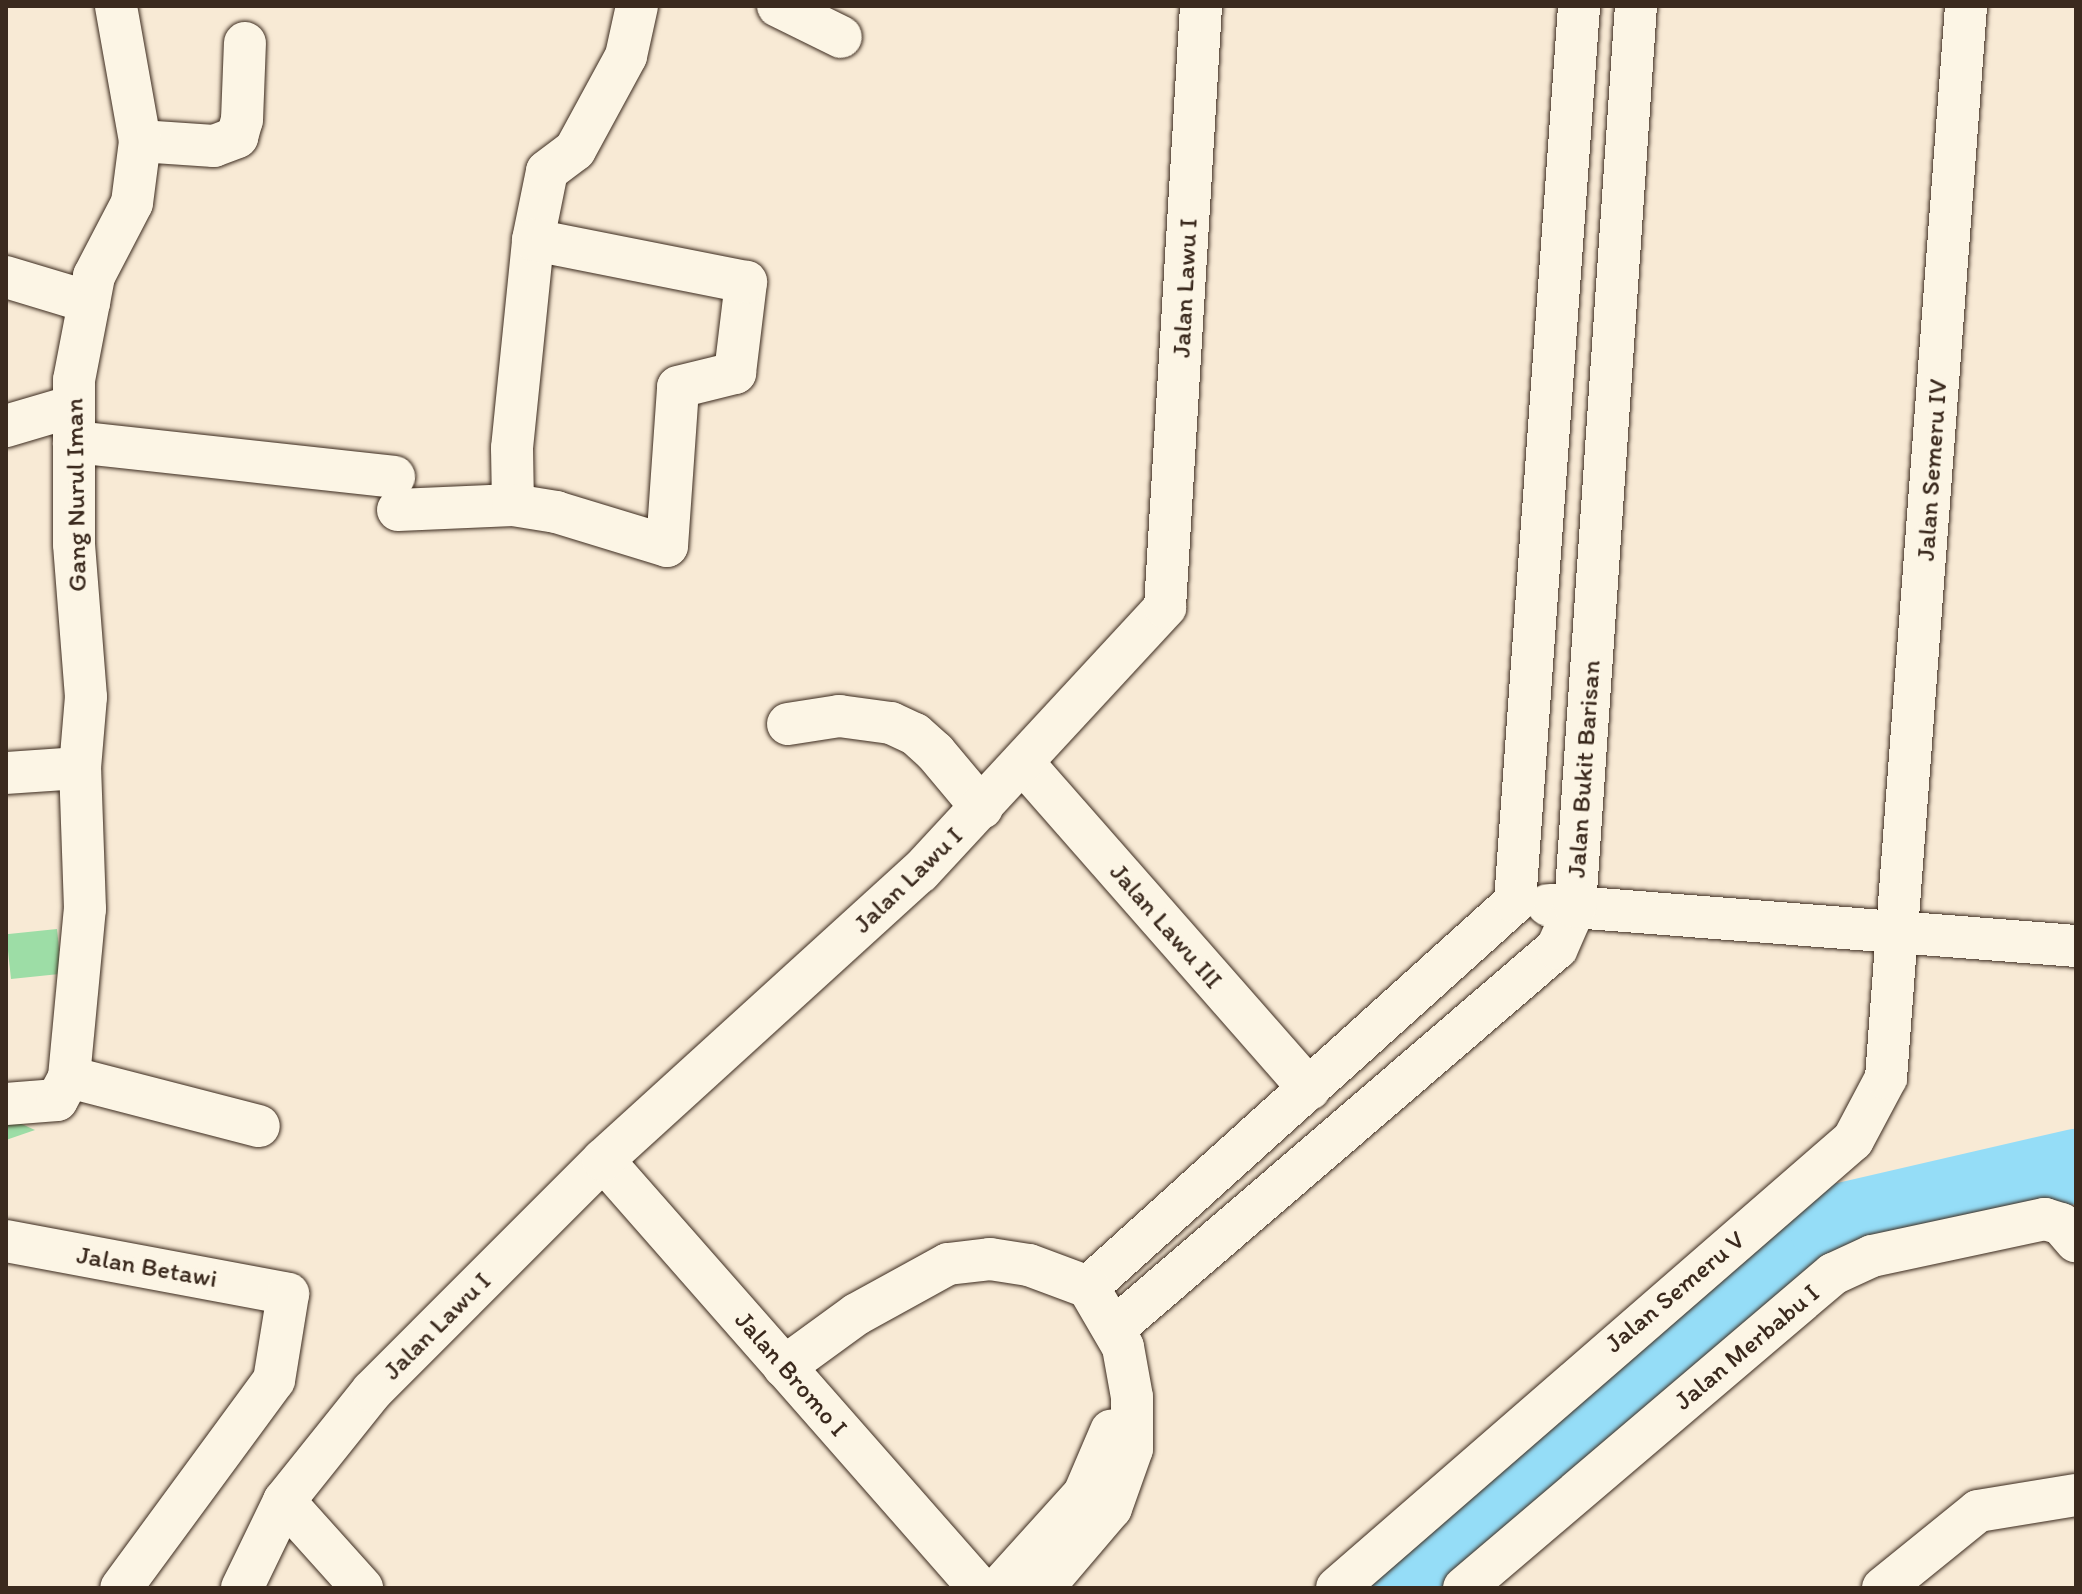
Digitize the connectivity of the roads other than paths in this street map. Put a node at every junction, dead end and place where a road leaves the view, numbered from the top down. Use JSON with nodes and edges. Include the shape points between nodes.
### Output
{"nodes":[{"id":1,"x":116,"y":6,"type":"edge"},
{"id":2,"x":637,"y":6,"type":"edge"},
{"id":3,"x":778,"y":6,"type":"edge"},
{"id":4,"x":1201,"y":6,"type":"edge"},
{"id":5,"x":1579,"y":6,"type":"edge"},
{"id":6,"x":1636,"y":6,"type":"edge"},
{"id":7,"x":1966,"y":6,"type":"edge"},
{"id":8,"x":841,"y":37,"type":"dead end"},
{"id":9,"x":245,"y":43,"type":"dead end"},
{"id":10,"x":140,"y":141,"type":"junction"},
{"id":11,"x":533,"y":240,"type":"junction"},
{"id":12,"x":6,"y":277,"type":"edge"},
{"id":13,"x":89,"y":302,"type":"junction"},
{"id":14,"x":74,"y":424,"type":"junction"},
{"id":15,"x":6,"y":426,"type":"edge"},
{"id":16,"x":513,"y":505,"type":"junction"},
{"id":17,"x":788,"y":724,"type":"dead end"},
{"id":18,"x":1023,"y":763,"type":"junction"},
{"id":19,"x":80,"y":768,"type":"junction"},
{"id":20,"x":6,"y":773,"type":"edge"},
{"id":21,"x":982,"y":808,"type":"junction"},
{"id":22,"x":1515,"y":902,"type":"junction"},
{"id":23,"x":1575,"y":907,"type":"junction"},
{"id":24,"x":1897,"y":934,"type":"junction"},
{"id":25,"x":2076,"y":946,"type":"edge"},
{"id":26,"x":69,"y":1077,"type":"junction"},
{"id":27,"x":1309,"y":1089,"type":"junction"},
{"id":28,"x":6,"y":1104,"type":"edge"},
{"id":29,"x":259,"y":1126,"type":"dead end"},
{"id":30,"x":603,"y":1160,"type":"junction"},
{"id":31,"x":6,"y":1241,"type":"edge"},
{"id":32,"x":2076,"y":1241,"type":"edge"},
{"id":33,"x":1088,"y":1287,"type":"junction"},
{"id":34,"x":1121,"y":1346,"type":"junction"},
{"id":35,"x":784,"y":1367,"type":"junction"},
{"id":36,"x":2076,"y":1495,"type":"edge"},
{"id":37,"x":284,"y":1501,"type":"junction"},
{"id":38,"x":121,"y":1588,"type":"edge"},
{"id":39,"x":242,"y":1588,"type":"edge"},
{"id":40,"x":362,"y":1588,"type":"edge"},
{"id":41,"x":979,"y":1588,"type":"edge"},
{"id":42,"x":999,"y":1588,"type":"edge"},
{"id":43,"x":1043,"y":1588,"type":"edge"},
{"id":44,"x":1337,"y":1588,"type":"edge"},
{"id":45,"x":1464,"y":1588,"type":"edge"},
{"id":46,"x":1883,"y":1588,"type":"edge"}],
"edges":[{"from":1,"to":10,"type":"street","name":"Gang Nurul Iman"},
{"from":2,"to":11,"type":"street","via":[[618,69],[575,150],[547,171]]},
{"from":3,"to":8,"type":"street"},
{"from":4,"to":18,"type":"street","name":"Jalan Lawu I","via":[[1165,607]]},
{"from":5,"to":22,"type":"street"},
{"from":6,"to":23,"type":"street","name":"Jalan Bukit Barisan"},
{"from":7,"to":24,"type":"street","name":"Jalan Semeru IV"},
{"from":9,"to":10,"type":"street","via":[[237,137],[214,146]]},
{"from":10,"to":13,"type":"street","name":"Gang Nurul Iman","via":[[132,203],[94,276]]},
{"from":11,"to":16,"type":"street","via":[[512,448]]},
{"from":11,"to":16,"type":"street","via":[[746,282],[735,373],[678,387],[667,546],[556,512]]},
{"from":12,"to":13,"type":"street"},
{"from":13,"to":14,"type":"street","name":"Gang Nurul Iman","via":[[74,380]]},
{"from":14,"to":15,"type":"street"},
{"from":14,"to":16,"type":"street","via":[[396,494]]},
{"from":14,"to":19,"type":"street","name":"Gang Nurul Iman","via":[[74,544],[86,697]]},
{"from":17,"to":21,"type":"street","via":[[839,716],[891,723],[915,734],[935,752]]},
{"from":18,"to":21,"type":"street","name":"Jalan Lawu I"},
{"from":18,"to":27,"type":"street","name":"Jalan Lawu III"},
{"from":19,"to":20,"type":"street"},
{"from":19,"to":26,"type":"street","name":"Gang Nurul Iman","via":[[85,909]]},
{"from":21,"to":30,"type":"street","name":"Jalan Lawu I","via":[[920,872]]},
{"from":22,"to":23,"type":"street"},
{"from":22,"to":27,"type":"street"},
{"from":23,"to":24,"type":"street"},
{"from":23,"to":34,"type":"street","name":"Jalan Bukit Barisan","via":[[1557,948]]},
{"from":24,"to":25,"type":"street"},
{"from":24,"to":44,"type":"street","name":"Jalan Semeru V","via":[[1886,1078],[1853,1140]]},
{"from":26,"to":28,"type":"street","via":[[57,1100]]},
{"from":26,"to":29,"type":"street"},
{"from":27,"to":33,"type":"street"},
{"from":30,"to":35,"type":"street","name":"Jalan Bromo I"},
{"from":30,"to":37,"type":"street","name":"Jalan Lawu I","via":[[372,1391]]},
{"from":31,"to":38,"type":"street","name":"Jalan Betawi","via":[[288,1294],[274,1380]]},
{"from":32,"to":45,"type":"street","name":"Jalan Merbabu I","via":[[2061,1224],[2045,1219],[1872,1256],[1833,1274]]},
{"from":33,"to":34,"type":"street"},
{"from":33,"to":35,"type":"street","via":[[1029,1265],[990,1259],[948,1264],[857,1314]]},
{"from":34,"to":42,"type":"street","via":[[1116,1417],[1084,1494]]},
{"from":34,"to":43,"type":"street","via":[[1133,1426],[1125,1474],[1111,1508]]},
{"from":35,"to":41,"type":"street","name":"Jalan Bromo I"},
{"from":36,"to":46,"type":"street","via":[[1978,1511]]},
{"from":37,"to":39,"type":"street","name":"Jalan Lawu I"},
{"from":37,"to":40,"type":"street"}]}
